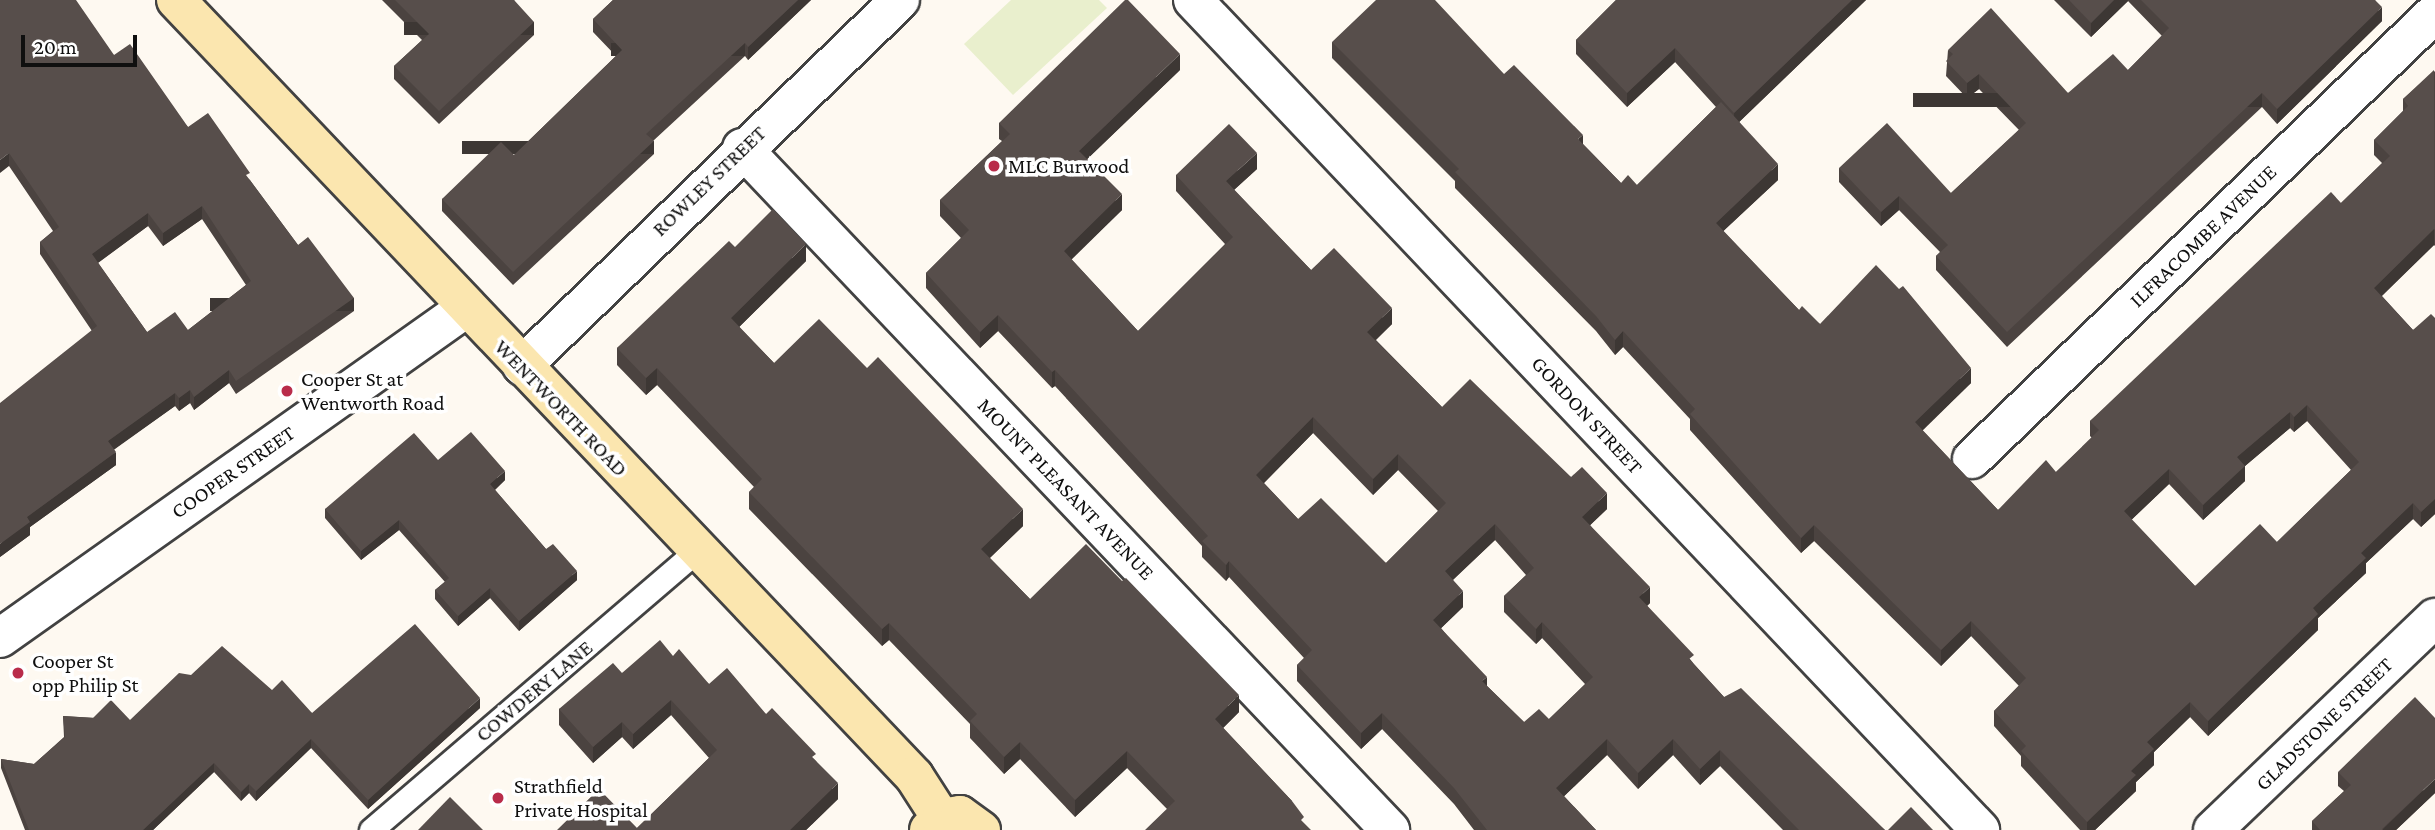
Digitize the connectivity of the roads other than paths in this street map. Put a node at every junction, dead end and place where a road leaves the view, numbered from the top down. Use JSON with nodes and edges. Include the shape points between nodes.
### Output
{"nodes":[{"id":1,"x":176,"y":0,"type":"edge"},
{"id":2,"x":900,"y":0,"type":"edge"},
{"id":3,"x":1193,"y":0,"type":"edge"},
{"id":4,"x":2435,"y":13,"type":"edge"},
{"id":5,"x":742,"y":148,"type":"junction"},
{"id":6,"x":466,"y":307,"type":"junction"},
{"id":7,"x":522,"y":366,"type":"junction"},
{"id":8,"x":1972,"y":459,"type":"dead end"},
{"id":9,"x":697,"y":551,"type":"junction"},
{"id":10,"x":2433,"y":624,"type":"edge"},
{"id":11,"x":0,"y":638,"type":"edge"},
{"id":12,"x":935,"y":824,"type":"edge"},
{"id":13,"x":371,"y":830,"type":"edge"},
{"id":14,"x":981,"y":830,"type":"edge"},
{"id":15,"x":1390,"y":830,"type":"edge"},
{"id":16,"x":1980,"y":830,"type":"edge"},
{"id":17,"x":2213,"y":830,"type":"edge"}],
"edges":[{"from":1,"to":6,"type":"street","name":"WENTWORTH ROAD"},
{"from":2,"to":5,"type":"street","name":"ROWLEY STREET"},
{"from":3,"to":16,"type":"street","name":"GORDON STREET"},
{"from":4,"to":8,"type":"street","name":"ILFRACOMBE AVENUE"},
{"from":5,"to":7,"type":"street","name":"ROWLEY STREET"},
{"from":5,"to":15,"type":"street","name":"MOUNT PLEASANT AVENUE"},
{"from":6,"to":7,"type":"street","name":"WENTWORTH ROAD"},
{"from":6,"to":11,"type":"street","name":"COOPER STREET"},
{"from":7,"to":9,"type":"street","name":"WENTWORTH ROAD"},
{"from":9,"to":12,"type":"street","name":"WENTWORTH ROAD","via":[[914,776]]},
{"from":9,"to":13,"type":"lane","name":"COWDERY LANE"},
{"from":10,"to":17,"type":"street","name":"GLADSTONE STREET"},
{"from":12,"to":14,"type":"street","via":[[960,815]]}]}
